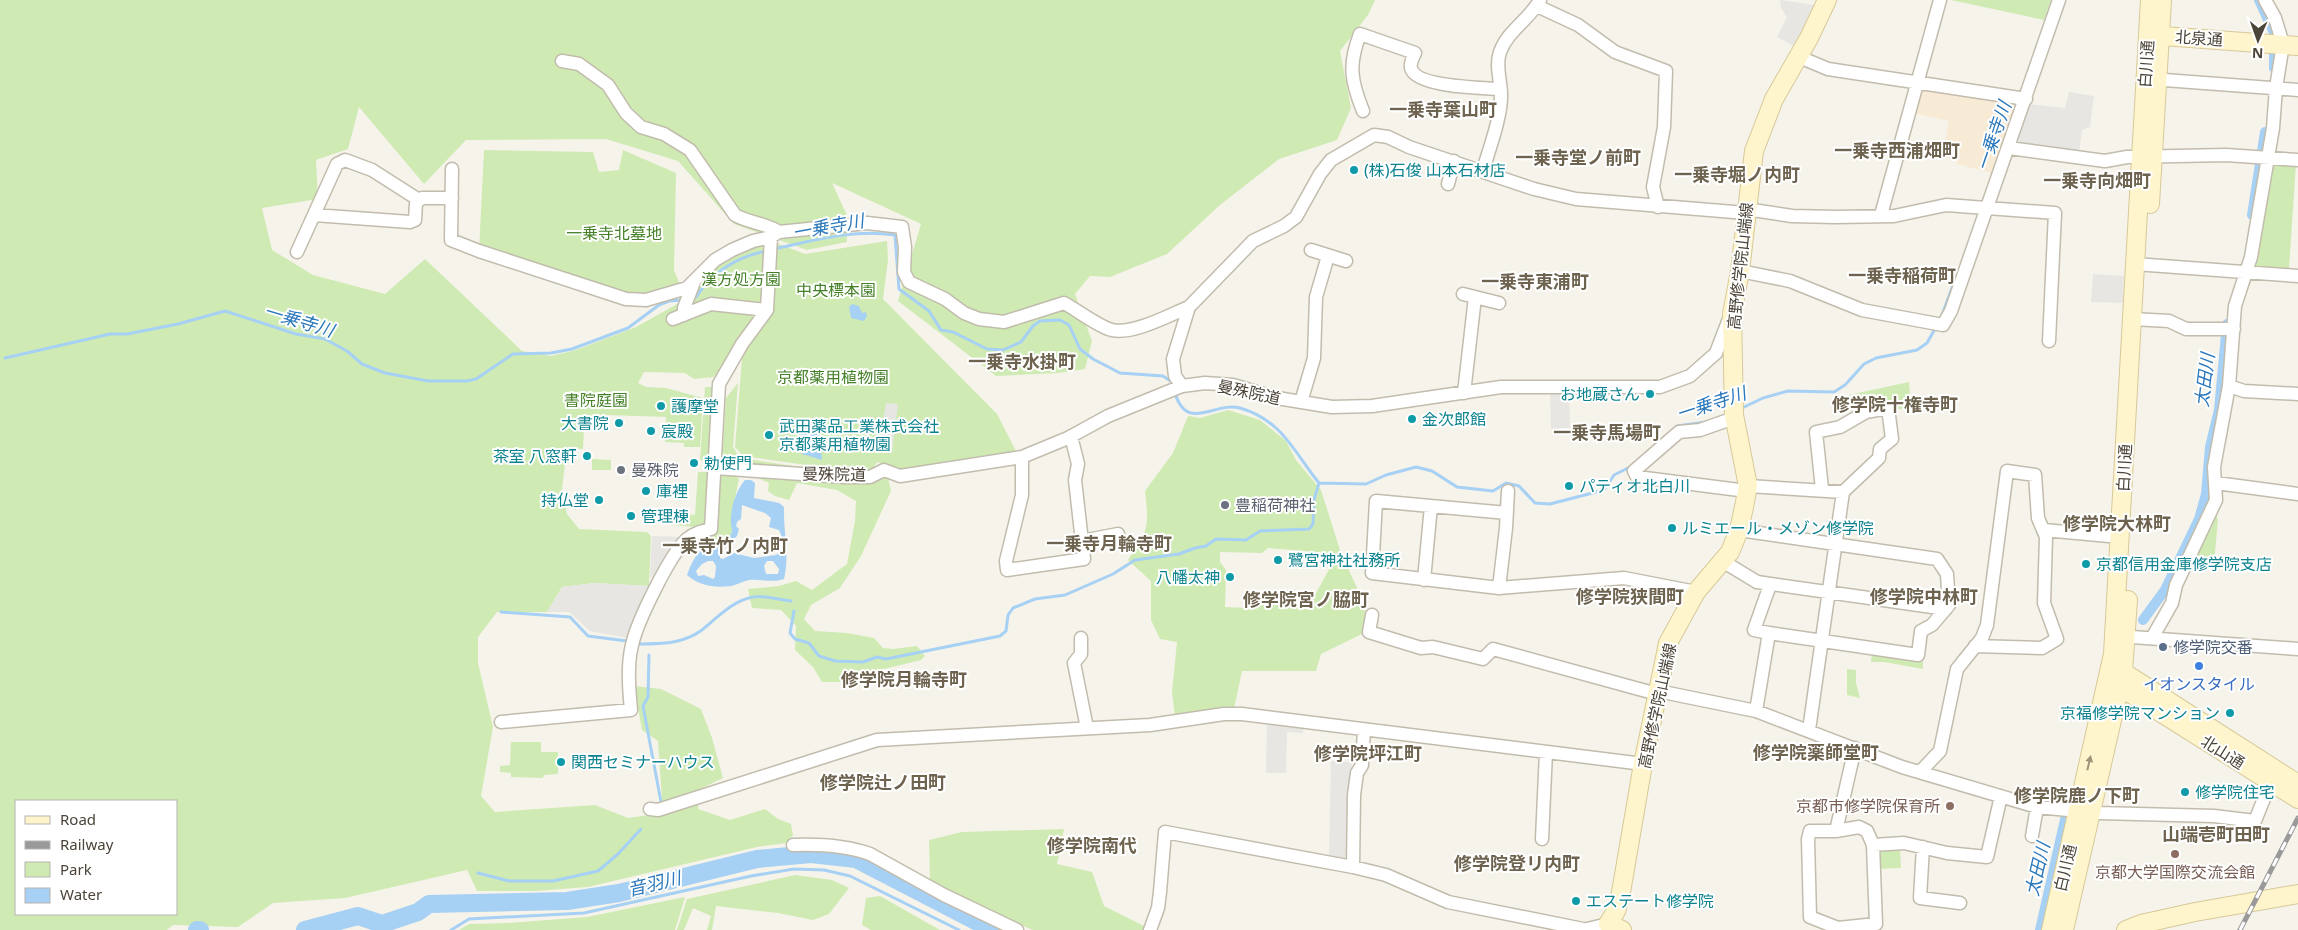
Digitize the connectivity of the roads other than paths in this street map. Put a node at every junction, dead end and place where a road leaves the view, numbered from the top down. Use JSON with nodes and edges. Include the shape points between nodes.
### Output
{"nodes":[{"id":1,"x":1827,"y":0,"type":"edge"},
{"id":2,"x":1940,"y":0,"type":"edge"},
{"id":3,"x":2059,"y":0,"type":"edge"},
{"id":4,"x":2150,"y":0,"type":"edge"},
{"id":5,"x":2162,"y":0,"type":"edge"},
{"id":6,"x":2265,"y":0,"type":"edge"},
{"id":7,"x":1538,"y":3,"type":"edge"},
{"id":8,"x":2154,"y":35,"type":"junction"},
{"id":9,"x":2283,"y":44,"type":"edge"},
{"id":10,"x":1797,"y":56,"type":"junction"},
{"id":11,"x":562,"y":61,"type":"dead end"},
{"id":12,"x":2151,"y":79,"type":"junction"},
{"id":13,"x":1918,"y":82,"type":"junction"},
{"id":14,"x":2276,"y":88,"type":"junction"},
{"id":15,"x":1500,"y":89,"type":"junction"},
{"id":16,"x":2298,"y":90,"type":"edge"},
{"id":17,"x":2026,"y":99,"type":"junction"},
{"id":18,"x":1363,"y":111,"type":"dead end"},
{"id":19,"x":2010,"y":148,"type":"junction"},
{"id":20,"x":2147,"y":157,"type":"junction"},
{"id":21,"x":2262,"y":157,"type":"junction"},
{"id":22,"x":2298,"y":160,"type":"edge"},
{"id":23,"x":1454,"y":161,"type":"junction"},
{"id":24,"x":452,"y":169,"type":"dead end"},
{"id":25,"x":1483,"y":170,"type":"junction"},
{"id":26,"x":1448,"y":184,"type":"dead end"},
{"id":27,"x":452,"y":198,"type":"junction"},
{"id":28,"x":420,"y":200,"type":"junction"},
{"id":29,"x":1658,"y":207,"type":"junction"},
{"id":30,"x":1989,"y":208,"type":"junction"},
{"id":31,"x":1746,"y":211,"type":"junction"},
{"id":32,"x":314,"y":215,"type":"junction"},
{"id":33,"x":1881,"y":215,"type":"junction"},
{"id":34,"x":775,"y":234,"type":"junction"},
{"id":35,"x":1311,"y":250,"type":"dead end"},
{"id":36,"x":297,"y":252,"type":"dead end"},
{"id":37,"x":1328,"y":256,"type":"junction"},
{"id":38,"x":1346,"y":261,"type":"dead end"},
{"id":39,"x":2140,"y":265,"type":"junction"},
{"id":40,"x":1740,"y":271,"type":"junction"},
{"id":41,"x":2248,"y":273,"type":"junction"},
{"id":42,"x":2298,"y":276,"type":"edge"},
{"id":43,"x":694,"y":282,"type":"junction"},
{"id":44,"x":1499,"y":303,"type":"dead end"},
{"id":45,"x":1189,"y":307,"type":"junction"},
{"id":46,"x":767,"y":310,"type":"junction"},
{"id":47,"x":1732,"y":314,"type":"junction"},
{"id":48,"x":2137,"y":319,"type":"junction"},
{"id":49,"x":2234,"y":329,"type":"junction"},
{"id":50,"x":2049,"y":341,"type":"dead end"},
{"id":51,"x":1180,"y":386,"type":"junction"},
{"id":52,"x":2229,"y":386,"type":"junction"},
{"id":53,"x":1464,"y":393,"type":"junction"},
{"id":54,"x":2298,"y":394,"type":"edge"},
{"id":55,"x":1301,"y":402,"type":"junction"},
{"id":56,"x":1734,"y":413,"type":"junction"},
{"id":57,"x":1071,"y":436,"type":"junction"},
{"id":58,"x":1022,"y":457,"type":"junction"},
{"id":59,"x":715,"y":468,"type":"junction"},
{"id":60,"x":2216,"y":483,"type":"junction"},
{"id":61,"x":1748,"y":488,"type":"junction"},
{"id":62,"x":1822,"y":489,"type":"junction"},
{"id":63,"x":1508,"y":491,"type":"dead end"},
{"id":64,"x":1844,"y":492,"type":"junction"},
{"id":65,"x":2298,"y":494,"type":"edge"},
{"id":66,"x":1431,"y":506,"type":"junction"},
{"id":67,"x":1507,"y":513,"type":"junction"},
{"id":68,"x":1739,"y":530,"type":"junction"},
{"id":69,"x":2044,"y":530,"type":"junction"},
{"id":70,"x":1118,"y":534,"type":"dead end"},
{"id":71,"x":2120,"y":537,"type":"junction"},
{"id":72,"x":1082,"y":541,"type":"junction"},
{"id":73,"x":1836,"y":545,"type":"junction"},
{"id":74,"x":1724,"y":562,"type":"junction"},
{"id":75,"x":1424,"y":580,"type":"junction"},
{"id":76,"x":1770,"y":585,"type":"junction"},
{"id":77,"x":1500,"y":588,"type":"junction"},
{"id":78,"x":1696,"y":592,"type":"junction"},
{"id":79,"x":1829,"y":593,"type":"junction"},
{"id":80,"x":1946,"y":608,"type":"junction"},
{"id":81,"x":1372,"y":615,"type":"dead end"},
{"id":82,"x":1769,"y":633,"type":"junction"},
{"id":83,"x":2120,"y":636,"type":"junction"},
{"id":84,"x":1080,"y":638,"type":"dead end"},
{"id":85,"x":2152,"y":638,"type":"junction"},
{"id":86,"x":1822,"y":641,"type":"junction"},
{"id":87,"x":1975,"y":646,"type":"junction"},
{"id":88,"x":2298,"y":649,"type":"edge"},
{"id":89,"x":2118,"y":679,"type":"junction"},
{"id":90,"x":1657,"y":692,"type":"junction"},
{"id":91,"x":1756,"y":711,"type":"junction"},
{"id":92,"x":501,"y":722,"type":"dead end"},
{"id":93,"x":1087,"y":728,"type":"junction"},
{"id":94,"x":1364,"y":730,"type":"junction"},
{"id":95,"x":1809,"y":730,"type":"junction"},
{"id":96,"x":1855,"y":748,"type":"junction"},
{"id":97,"x":1546,"y":752,"type":"junction"},
{"id":98,"x":1643,"y":764,"type":"junction"},
{"id":99,"x":1920,"y":772,"type":"junction"},
{"id":100,"x":2273,"y":776,"type":"junction"},
{"id":101,"x":2298,"y":784,"type":"edge"},
{"id":102,"x":2001,"y":796,"type":"junction"},
{"id":103,"x":2298,"y":799,"type":"edge"},
{"id":104,"x":2037,"y":807,"type":"junction"},
{"id":105,"x":650,"y":809,"type":"dead end"},
{"id":106,"x":2085,"y":812,"type":"junction"},
{"id":107,"x":1836,"y":831,"type":"junction"},
{"id":108,"x":2032,"y":836,"type":"dead end"},
{"id":109,"x":1542,"y":839,"type":"dead end"},
{"id":110,"x":793,"y":845,"type":"dead end"},
{"id":111,"x":1873,"y":845,"type":"junction"},
{"id":112,"x":1923,"y":847,"type":"junction"},
{"id":113,"x":1353,"y":867,"type":"junction"},
{"id":114,"x":2298,"y":894,"type":"edge"},
{"id":115,"x":1960,"y":903,"type":"dead end"},
{"id":116,"x":1615,"y":927,"type":"edge"},
{"id":117,"x":1838,"y":929,"type":"edge"},
{"id":118,"x":1016,"y":930,"type":"edge"},
{"id":119,"x":1150,"y":930,"type":"edge"},
{"id":120,"x":1583,"y":930,"type":"edge"},
{"id":121,"x":2051,"y":930,"type":"edge"},
{"id":122,"x":2064,"y":930,"type":"edge"},
{"id":123,"x":2126,"y":930,"type":"edge"}],
"edges":[{"from":1,"to":10,"type":"street","name":"高野修学院山端線"},
{"from":2,"to":13,"type":"street"},
{"from":3,"to":17,"type":"street"},
{"from":4,"to":8,"type":"street","name":"白川通"},
{"from":5,"to":8,"type":"street","name":"白川通"},
{"from":6,"to":9,"type":"street"},
{"from":7,"to":15,"type":"street","via":[[1509,34],[1500,53]]},
{"from":7,"to":29,"type":"street","via":[[1578,25],[1615,52],[1666,71],[1664,127],[1653,187]]},
{"from":8,"to":9,"type":"street","name":"北泉通"},
{"from":8,"to":12,"type":"street","name":"白川通"},
{"from":9,"to":14,"type":"street"},
{"from":10,"to":13,"type":"street","via":[[1828,69]]},
{"from":10,"to":31,"type":"street","name":"高野修学院山端線","via":[[1774,99],[1754,151]]},
{"from":11,"to":34,"type":"street","via":[[579,64],[608,85],[629,117],[641,127],[664,134],[690,150],[735,214],[773,227]]},
{"from":12,"to":14,"type":"street"},
{"from":12,"to":20,"type":"street","name":"白川通"},
{"from":13,"to":17,"type":"street"},
{"from":13,"to":33,"type":"street"},
{"from":14,"to":16,"type":"street"},
{"from":14,"to":21,"type":"street","via":[[2273,128]]},
{"from":15,"to":18,"type":"street","via":[[1430,81],[1412,70],[1415,53],[1360,34],[1353,51],[1352,83]]},
{"from":15,"to":25,"type":"street","via":[[1494,135]]},
{"from":17,"to":19,"type":"street"},
{"from":19,"to":20,"type":"street","via":[[2105,161]]},
{"from":19,"to":30,"type":"street"},
{"from":20,"to":21,"type":"street"},
{"from":20,"to":39,"type":"street","name":"白川通"},
{"from":21,"to":22,"type":"street"},
{"from":21,"to":41,"type":"street"},
{"from":23,"to":25,"type":"street"},
{"from":23,"to":26,"type":"street"},
{"from":23,"to":45,"type":"street","via":[[1388,138],[1374,135],[1365,138],[1332,160],[1320,174],[1296,217],[1252,241]]},
{"from":24,"to":27,"type":"street"},
{"from":25,"to":29,"type":"street","via":[[1576,199]]},
{"from":27,"to":28,"type":"street"},
{"from":27,"to":43,"type":"street","via":[[451,240],[478,251],[626,299],[646,300],[670,294]]},
{"from":28,"to":32,"type":"street","via":[[416,203],[414,220],[410,222]]},
{"from":28,"to":32,"type":"street","via":[[372,170],[345,160],[337,164]]},
{"from":29,"to":31,"type":"street"},
{"from":30,"to":33,"type":"street","via":[[1946,205],[1894,216]]},
{"from":30,"to":40,"type":"street","via":[[1952,311],[1942,325],[1862,310],[1790,281]]},
{"from":30,"to":50,"type":"street","via":[[2055,214]]},
{"from":31,"to":33,"type":"street","via":[[1792,216]]},
{"from":31,"to":40,"type":"street","name":"高野修学院山端線"},
{"from":32,"to":36,"type":"street"},
{"from":34,"to":43,"type":"street","via":[[715,260]]},
{"from":34,"to":45,"type":"street","via":[[867,223],[902,228],[904,272],[910,282],[979,319],[1004,322],[1064,303],[1099,324],[1120,331],[1131,330]]},
{"from":34,"to":46,"type":"street"},
{"from":35,"to":37,"type":"street"},
{"from":37,"to":38,"type":"street"},
{"from":37,"to":55,"type":"street","via":[[1316,297],[1314,358]]},
{"from":39,"to":41,"type":"street"},
{"from":39,"to":48,"type":"street","name":"白川通"},
{"from":40,"to":47,"type":"street","name":"高野修学院山端線"},
{"from":41,"to":42,"type":"street"},
{"from":41,"to":49,"type":"street","via":[[2236,306]]},
{"from":43,"to":46,"type":"street","via":[[680,314],[711,304]]},
{"from":44,"to":53,"type":"street","via":[[1469,296]]},
{"from":45,"to":51,"type":"street","via":[[1173,359]]},
{"from":46,"to":59,"type":"street","via":[[719,384]]},
{"from":47,"to":53,"type":"street","name":"曼殊院道","via":[[1716,353],[1690,376],[1660,387],[1504,387]]},
{"from":47,"to":56,"type":"street","name":"高野修学院山端線"},
{"from":48,"to":49,"type":"street","via":[[2169,321],[2186,329]]},
{"from":48,"to":71,"type":"street","name":"白川通"},
{"from":48,"to":83,"type":"street","name":"白川通"},
{"from":49,"to":52,"type":"street"},
{"from":51,"to":55,"type":"street","name":"曼殊院道","via":[[1205,383],[1234,385]]},
{"from":51,"to":57,"type":"street","name":"曼殊院道","via":[[1108,416]]},
{"from":52,"to":54,"type":"street"},
{"from":52,"to":60,"type":"street","via":[[2214,467]]},
{"from":53,"to":55,"type":"street","name":"曼殊院道","via":[[1372,406],[1332,407]]},
{"from":56,"to":61,"type":"street","name":"高野修学院山端線"},
{"from":56,"to":61,"type":"street","via":[[1700,430],[1679,432],[1634,471],[1637,477]]},
{"from":57,"to":58,"type":"street","name":"曼殊院道"},
{"from":57,"to":72,"type":"street","via":[[1078,464],[1076,480]]},
{"from":58,"to":59,"type":"street","name":"曼殊院道","via":[[900,476],[884,470],[870,476],[845,477]]},
{"from":58,"to":72,"type":"street","via":[[1022,495],[1006,562],[1007,570],[1084,560]]},
{"from":59,"to":92,"type":"street","via":[[712,529],[695,533],[685,541],[666,568],[632,644],[631,710]]},
{"from":60,"to":65,"type":"street"},
{"from":60,"to":85,"type":"street","via":[[2216,500],[2176,585],[2172,603]]},
{"from":61,"to":62,"type":"street"},
{"from":61,"to":68,"type":"street","name":"高野修学院山端線"},
{"from":62,"to":64,"type":"street"},
{"from":62,"to":64,"type":"street","via":[[1816,432],[1840,427],[1866,412],[1888,408],[1892,438],[1880,449],[1879,458]]},
{"from":63,"to":67,"type":"street"},
{"from":64,"to":73,"type":"street"},
{"from":66,"to":67,"type":"street"},
{"from":66,"to":75,"type":"street"},
{"from":66,"to":75,"type":"street","via":[[1376,501],[1372,573]]},
{"from":67,"to":77,"type":"street"},
{"from":68,"to":73,"type":"street"},
{"from":68,"to":74,"type":"street","name":"高野修学院山端線"},
{"from":69,"to":71,"type":"street"},
{"from":69,"to":87,"type":"street","via":[[2044,602],[2057,639],[2042,648]]},
{"from":69,"to":87,"type":"street","via":[[2038,518],[2035,475],[2006,471],[1987,625]]},
{"from":70,"to":72,"type":"street"},
{"from":71,"to":83,"type":"street","name":"白川通"},
{"from":73,"to":79,"type":"street"},
{"from":73,"to":80,"type":"street","via":[[1937,559],[1947,574],[1949,605]]},
{"from":74,"to":76,"type":"street","via":[[1757,582]]},
{"from":74,"to":78,"type":"street","name":"高野修学院山端線"},
{"from":75,"to":77,"type":"street"},
{"from":76,"to":79,"type":"street"},
{"from":76,"to":82,"type":"street","via":[[1754,630]]},
{"from":77,"to":78,"type":"street","via":[[1624,578]]},
{"from":78,"to":90,"type":"street","name":"高野修学院山端線","via":[[1668,643]]},
{"from":79,"to":80,"type":"street"},
{"from":79,"to":86,"type":"street"},
{"from":80,"to":86,"type":"street","via":[[1932,625],[1921,631],[1918,655]]},
{"from":81,"to":90,"type":"street","via":[[1369,632],[1390,640],[1483,659],[1493,649]]},
{"from":82,"to":86,"type":"street"},
{"from":82,"to":91,"type":"street"},
{"from":83,"to":85,"type":"street"},
{"from":83,"to":89,"type":"street","name":"白川通"},
{"from":84,"to":93,"type":"street","via":[[1082,654],[1074,663]]},
{"from":85,"to":88,"type":"street"},
{"from":86,"to":95,"type":"street"},
{"from":87,"to":99,"type":"street","via":[[1957,669],[1940,751]]},
{"from":89,"to":100,"type":"street","name":"北山通"},
{"from":89,"to":106,"type":"street","name":"白川通"},
{"from":90,"to":91,"type":"street"},
{"from":90,"to":98,"type":"street","name":"高野修学院山端線"},
{"from":91,"to":95,"type":"street"},
{"from":93,"to":94,"type":"street","via":[[1150,725],[1242,714]]},
{"from":93,"to":105,"type":"street","via":[[877,740],[658,810]]},
{"from":94,"to":97,"type":"street"},
{"from":94,"to":113,"type":"street","via":[[1362,765],[1357,773],[1354,795]]},
{"from":95,"to":96,"type":"street"},
{"from":96,"to":99,"type":"street"},
{"from":96,"to":107,"type":"street"},
{"from":97,"to":98,"type":"street"},
{"from":97,"to":109,"type":"street"},
{"from":98,"to":116,"type":"street","name":"高野修学院山端線"},
{"from":99,"to":102,"type":"street"},
{"from":100,"to":101,"type":"street","name":"北山通"},
{"from":100,"to":103,"type":"street","name":"北山通"},
{"from":100,"to":106,"type":"street","via":[[2255,821],[2214,816]]},
{"from":102,"to":104,"type":"street"},
{"from":102,"to":112,"type":"street","via":[[1987,857]]},
{"from":104,"to":106,"type":"street"},
{"from":104,"to":108,"type":"street"},
{"from":106,"to":121,"type":"street","name":"白川通"},
{"from":106,"to":122,"type":"street","name":"白川通"},
{"from":107,"to":111,"type":"street","via":[[1859,827],[1867,831]]},
{"from":107,"to":117,"type":"street","via":[[1810,831],[1808,839],[1810,917]]},
{"from":110,"to":118,"type":"street","via":[[825,844],[870,854]]},
{"from":111,"to":112,"type":"street","via":[[1904,843]]},
{"from":111,"to":117,"type":"street","via":[[1876,924]]},
{"from":112,"to":115,"type":"street","via":[[1920,898]]},
{"from":113,"to":119,"type":"street","via":[[1165,832],[1158,908]]},
{"from":113,"to":120,"type":"street","via":[[1386,875],[1448,902]]},
{"from":114,"to":123,"type":"street","via":[[2195,912]]},
{"from":116,"to":120,"type":"street"}]}
